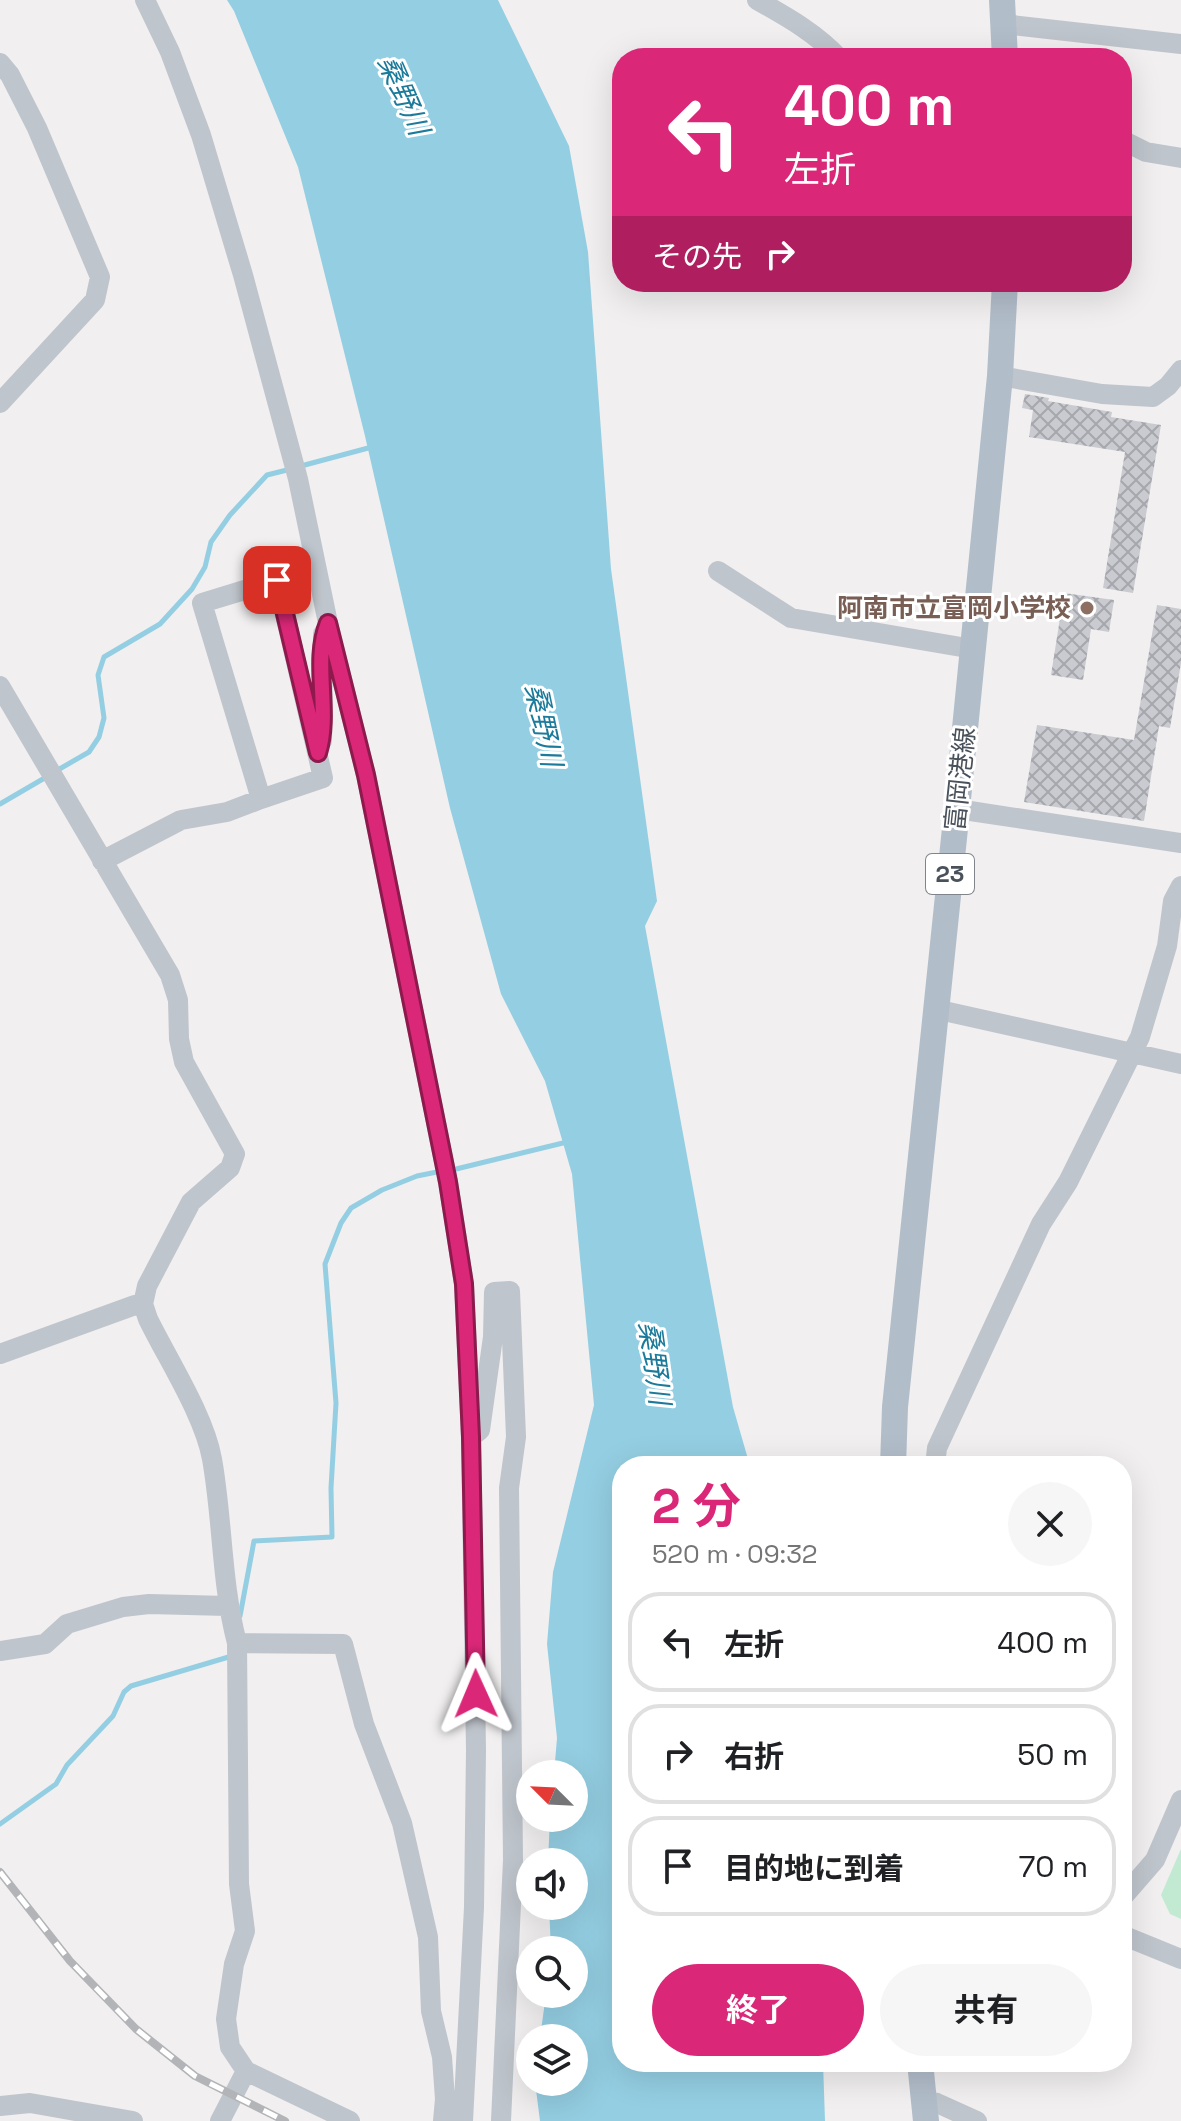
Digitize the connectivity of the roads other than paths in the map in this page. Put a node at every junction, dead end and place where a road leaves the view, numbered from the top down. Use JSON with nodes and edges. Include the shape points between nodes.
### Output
{"nodes":[{"id":1,"x":145,"y":0,"type":"edge"},
{"id":2,"x":757,"y":0,"type":"edge"},
{"id":3,"x":1003,"y":12,"type":"edge"},
{"id":4,"x":1181,"y":44,"type":"edge"},
{"id":5,"x":830,"y":48,"type":"edge"},
{"id":6,"x":1005,"y":48,"type":"edge"},
{"id":7,"x":0,"y":63,"type":"edge"},
{"id":8,"x":1132,"y":145,"type":"edge"},
{"id":9,"x":1181,"y":158,"type":"edge"},
{"id":10,"x":1004,"y":292,"type":"edge"},
{"id":11,"x":1181,"y":370,"type":"edge"},
{"id":12,"x":1000,"y":376,"type":"junction"},
{"id":13,"x":0,"y":403,"type":"edge"},
{"id":14,"x":718,"y":571,"type":"dead end"},
{"id":15,"x":328,"y":623,"type":"junction"},
{"id":16,"x":973,"y":649,"type":"junction"},
{"id":17,"x":0,"y":686,"type":"edge"},
{"id":18,"x":318,"y":753,"type":"junction"},
{"id":19,"x":261,"y":799,"type":"junction"},
{"id":20,"x":957,"y":809,"type":"junction"},
{"id":21,"x":1181,"y":843,"type":"edge"},
{"id":22,"x":102,"y":861,"type":"junction"},
{"id":23,"x":1181,"y":886,"type":"edge"},
{"id":24,"x":935,"y":1009,"type":"junction"},
{"id":25,"x":1132,"y":1053,"type":"junction"},
{"id":26,"x":1181,"y":1064,"type":"edge"},
{"id":27,"x":143,"y":1304,"type":"junction"},
{"id":28,"x":0,"y":1354,"type":"edge"},
{"id":29,"x":471,"y":1437,"type":"junction"},
{"id":30,"x":893,"y":1456,"type":"edge"},
{"id":31,"x":936,"y":1456,"type":"edge"},
{"id":32,"x":227,"y":1606,"type":"junction"},
{"id":33,"x":237,"y":1643,"type":"junction"},
{"id":34,"x":0,"y":1651,"type":"edge"},
{"id":35,"x":1181,"y":1800,"type":"edge"},
{"id":36,"x":1132,"y":1886,"type":"edge"},
{"id":37,"x":1132,"y":1939,"type":"edge"},
{"id":38,"x":1181,"y":1959,"type":"edge"},
{"id":39,"x":442,"y":2057,"type":"junction"},
{"id":40,"x":246,"y":2071,"type":"junction"},
{"id":41,"x":921,"y":2072,"type":"edge"},
{"id":42,"x":0,"y":2106,"type":"edge"},
{"id":43,"x":925,"y":2111,"type":"edge"},
{"id":44,"x":309,"y":2113,"type":"edge"},
{"id":45,"x":463,"y":2113,"type":"edge"},
{"id":46,"x":133,"y":2121,"type":"edge"},
{"id":47,"x":220,"y":2121,"type":"edge"},
{"id":48,"x":350,"y":2121,"type":"edge"},
{"id":49,"x":443,"y":2121,"type":"edge"},
{"id":50,"x":501,"y":2121,"type":"edge"},
{"id":51,"x":977,"y":2121,"type":"edge"}],
"edges":[{"from":1,"to":15,"type":"street","via":[[201,135],[243,275],[298,479]]},
{"from":2,"to":5,"type":"street"},
{"from":3,"to":4,"type":"street"},
{"from":3,"to":6,"type":"main road"},
{"from":7,"to":13,"type":"street","via":[[37,128],[100,277],[95,300]]},
{"from":8,"to":9,"type":"street"},
{"from":10,"to":12,"type":"main road","name":"富岡港線","number":"23"},
{"from":11,"to":12,"type":"street","via":[[1153,397]]},
{"from":12,"to":16,"type":"main road","name":"富岡港線","number":"23"},
{"from":14,"to":16,"type":"street","via":[[791,618]]},
{"from":15,"to":18,"type":"street","via":[[321,639],[323,736]]},
{"from":15,"to":29,"type":"street","via":[[366,775],[448,1182],[464,1284]]},
{"from":16,"to":20,"type":"main road","name":"富岡港線","number":"23"},
{"from":17,"to":22,"type":"street"},
{"from":18,"to":19,"type":"street","via":[[323,778]]},
{"from":18,"to":19,"type":"street","via":[[277,580],[202,603]]},
{"from":19,"to":22,"type":"street","via":[[181,820]]},
{"from":20,"to":21,"type":"street"},
{"from":20,"to":24,"type":"main road","name":"富岡港線","number":"23"},
{"from":22,"to":27,"type":"street","via":[[170,975],[184,1062],[235,1154],[230,1168],[191,1202],[147,1286]]},
{"from":23,"to":25,"type":"street"},
{"from":24,"to":25,"type":"street"},
{"from":24,"to":30,"type":"main road","name":"富岡港線","number":"23"},
{"from":25,"to":26,"type":"street"},
{"from":25,"to":31,"type":"street","via":[[1068,1182],[1041,1224]]},
{"from":27,"to":28,"type":"street"},
{"from":27,"to":32,"type":"street","via":[[202,1427],[211,1458]]},
{"from":29,"to":45,"type":"street","via":[[476,1750]]},
{"from":29,"to":50,"type":"street","via":[[480,1430],[494,1292],[510,1291],[516,1437],[509,1488],[513,1860]]},
{"from":32,"to":33,"type":"street"},
{"from":32,"to":34,"type":"street","via":[[123,1607],[67,1624],[45,1644]]},
{"from":33,"to":39,"type":"street","via":[[343,1644],[364,1724],[402,1823],[428,1937],[431,2011]]},
{"from":33,"to":40,"type":"street","via":[[239,1884],[245,1931],[226,2019],[230,2047]]},
{"from":35,"to":36,"type":"street","via":[[1155,1860]]},
{"from":37,"to":38,"type":"street"},
{"from":39,"to":45,"type":"street","via":[[451,2066]]},
{"from":39,"to":49,"type":"street"},
{"from":40,"to":44,"type":"street"},
{"from":40,"to":47,"type":"street"},
{"from":41,"to":43,"type":"main road"},
{"from":42,"to":46,"type":"street","via":[[30,2103]]},
{"from":43,"to":51,"type":"street","via":[[937,2103]]},
{"from":44,"to":48,"type":"street"}]}
